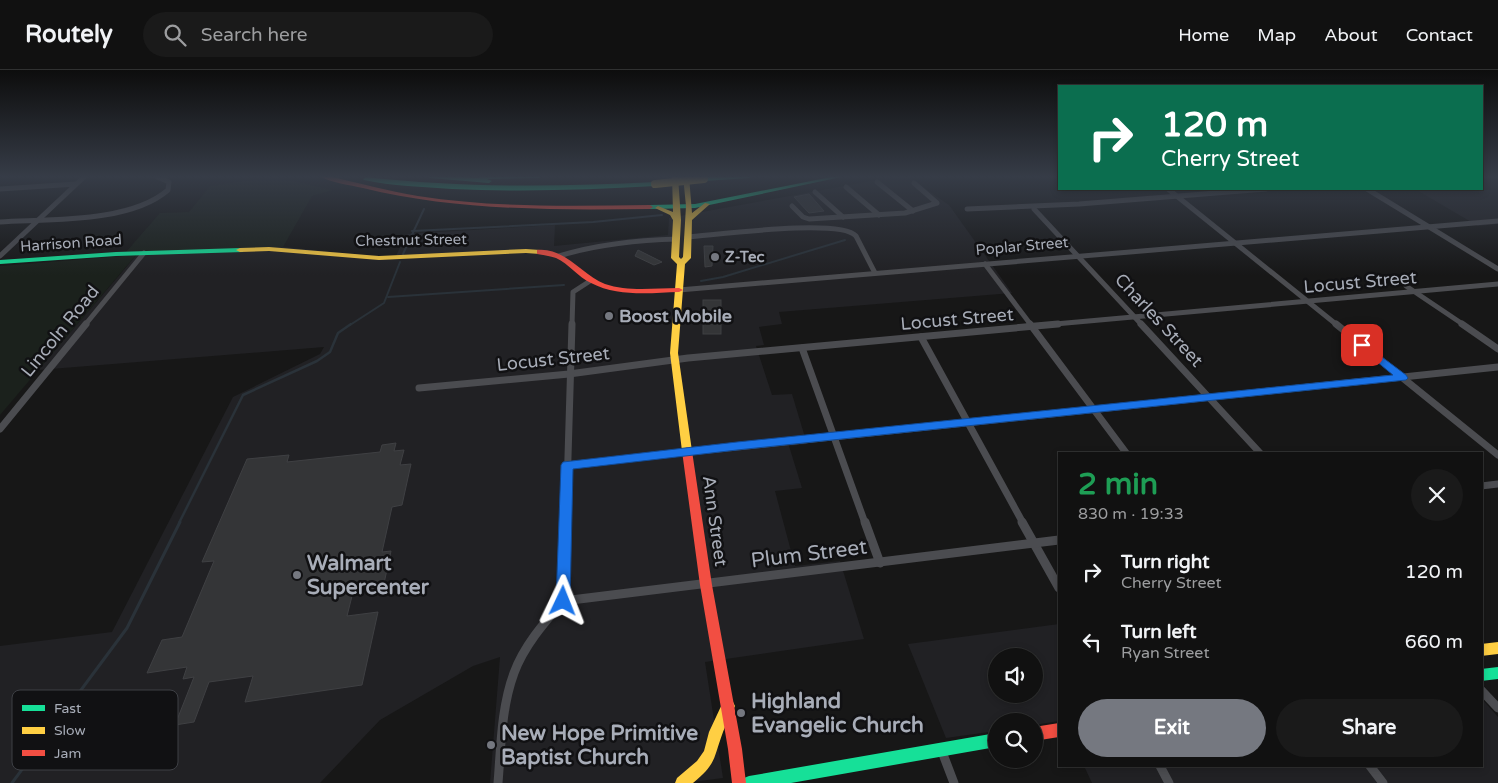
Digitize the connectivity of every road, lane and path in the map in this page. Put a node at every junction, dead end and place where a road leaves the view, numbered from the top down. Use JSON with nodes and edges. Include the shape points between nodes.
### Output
{"nodes":[{"id":1,"x":49,"y":209,"type":"edge"},
{"id":2,"x":133,"y":209,"type":"edge"},
{"id":3,"x":661,"y":209,"type":"edge"},
{"id":4,"x":678,"y":209,"type":"edge"},
{"id":5,"x":688,"y":209,"type":"edge"},
{"id":6,"x":699,"y":209,"type":"edge"},
{"id":7,"x":796,"y":209,"type":"edge"},
{"id":8,"x":835,"y":209,"type":"edge"},
{"id":9,"x":874,"y":209,"type":"edge"},
{"id":10,"x":919,"y":209,"type":"edge"},
{"id":11,"x":1034,"y":209,"type":"edge"},
{"id":12,"x":1193,"y":209,"type":"edge"},
{"id":13,"x":1401,"y":209,"type":"edge"},
{"id":14,"x":913,"y":211,"type":"joint"},
{"id":15,"x":880,"y":215,"type":"junction"},
{"id":16,"x":844,"y":217,"type":"junction"},
{"id":17,"x":829,"y":218,"type":"junction"},
{"id":18,"x":38,"y":220,"type":"junction"},
{"id":19,"x":683,"y":220,"type":"junction"},
{"id":20,"x":1498,"y":221,"type":"edge"},
{"id":21,"x":0,"y":222,"type":"edge"},
{"id":22,"x":829,"y":227,"type":"junction"},
{"id":23,"x":1430,"y":227,"type":"junction"},
{"id":24,"x":682,"y":238,"type":"junction"},
{"id":25,"x":1236,"y":243,"type":"junction"},
{"id":26,"x":144,"y":253,"type":"junction"},
{"id":27,"x":0,"y":256,"type":"edge"},
{"id":28,"x":559,"y":256,"type":"junction"},
{"id":29,"x":1079,"y":257,"type":"junction"},
{"id":30,"x":0,"y":262,"type":"edge"},
{"id":31,"x":985,"y":264,"type":"junction"},
{"id":32,"x":1498,"y":269,"type":"edge"},
{"id":33,"x":875,"y":273,"type":"junction"},
{"id":34,"x":590,"y":281,"type":"junction"},
{"id":35,"x":1498,"y":284,"type":"edge"},
{"id":36,"x":1406,"y":286,"type":"dead end"},
{"id":37,"x":679,"y":290,"type":"junction"},
{"id":38,"x":1414,"y":292,"type":"junction"},
{"id":39,"x":1308,"y":302,"type":"junction"},
{"id":40,"x":1134,"y":317,"type":"junction"},
{"id":41,"x":1033,"y":326,"type":"junction"},
{"id":42,"x":921,"y":337,"type":"junction"},
{"id":43,"x":802,"y":348,"type":"junction"},
{"id":44,"x":1498,"y":349,"type":"edge"},
{"id":45,"x":674,"y":360,"type":"junction"},
{"id":46,"x":1498,"y":367,"type":"edge"},
{"id":47,"x":569,"y":374,"type":"junction"},
{"id":48,"x":1403,"y":378,"type":"junction"},
{"id":49,"x":418,"y":388,"type":"dead end"},
{"id":50,"x":1209,"y":398,"type":"junction"},
{"id":51,"x":1095,"y":410,"type":"junction"},
{"id":52,"x":968,"y":422,"type":"junction"},
{"id":53,"x":0,"y":429,"type":"edge"},
{"id":54,"x":833,"y":436,"type":"junction"},
{"id":55,"x":688,"y":452,"type":"junction"},
{"id":56,"x":1126,"y":452,"type":"edge"},
{"id":57,"x":1259,"y":452,"type":"edge"},
{"id":58,"x":1498,"y":455,"type":"edge"},
{"id":59,"x":567,"y":465,"type":"junction"},
{"id":60,"x":1498,"y":484,"type":"edge"},
{"id":61,"x":1483,"y":486,"type":"edge"},
{"id":62,"x":1058,"y":540,"type":"edge"},
{"id":63,"x":1034,"y":543,"type":"junction"},
{"id":64,"x":880,"y":563,"type":"junction"},
{"id":65,"x":706,"y":585,"type":"junction"},
{"id":66,"x":1058,"y":586,"type":"edge"},
{"id":67,"x":563,"y":601,"type":"junction"},
{"id":68,"x":1498,"y":648,"type":"edge"},
{"id":69,"x":1483,"y":650,"type":"edge"},
{"id":70,"x":1498,"y":673,"type":"edge"},
{"id":71,"x":1483,"y":675,"type":"edge"},
{"id":72,"x":1483,"y":692,"type":"edge"},
{"id":73,"x":728,"y":706,"type":"junction"},
{"id":74,"x":1498,"y":708,"type":"edge"},
{"id":75,"x":1058,"y":730,"type":"edge"},
{"id":76,"x":1043,"y":733,"type":"edge"},
{"id":77,"x":988,"y":741,"type":"edge"},
{"id":78,"x":941,"y":749,"type":"junction"},
{"id":79,"x":1161,"y":767,"type":"edge"},
{"id":80,"x":1371,"y":767,"type":"edge"},
{"id":81,"x":816,"y":771,"type":"junction"},
{"id":82,"x":498,"y":783,"type":"edge"},
{"id":83,"x":682,"y":783,"type":"edge"},
{"id":84,"x":739,"y":783,"type":"edge"},
{"id":85,"x":749,"y":783,"type":"edge"},
{"id":86,"x":797,"y":783,"type":"edge"},
{"id":87,"x":954,"y":783,"type":"edge"},
{"id":88,"x":1169,"y":783,"type":"edge"},
{"id":89,"x":1383,"y":783,"type":"edge"}],
"edges":[{"from":1,"to":18,"type":"street"},
{"from":2,"to":18,"type":"street","via":[[112,215]]},
{"from":3,"to":19,"type":"main road"},
{"from":4,"to":19,"type":"main road","name":"Ann Street"},
{"from":5,"to":19,"type":"main road","name":"Ann Street"},
{"from":6,"to":19,"type":"main road"},
{"from":7,"to":17,"type":"street","via":[[807,219]]},
{"from":8,"to":16,"type":"street"},
{"from":9,"to":15,"type":"street"},
{"from":10,"to":14,"type":"street"},
{"from":11,"to":29,"type":"street","name":"Charles Street"},
{"from":12,"to":25,"type":"street"},
{"from":13,"to":23,"type":"street"},
{"from":14,"to":15,"type":"street"},
{"from":15,"to":16,"type":"street"},
{"from":16,"to":17,"type":"street"},
{"from":17,"to":22,"type":"street"},
{"from":18,"to":21,"type":"street"},
{"from":18,"to":27,"type":"street"},
{"from":19,"to":24,"type":"main road","name":"Ann Street"},
{"from":20,"to":23,"type":"street","name":"Poplar Street"},
{"from":22,"to":24,"type":"street","name":"Chestnut Street"},
{"from":22,"to":33,"type":"street","name":"Chestnut Street","via":[[851,232]]},
{"from":23,"to":25,"type":"street","name":"Poplar Street"},
{"from":23,"to":32,"type":"street"},
{"from":24,"to":28,"type":"street","name":"Chestnut Street","via":[[601,244]]},
{"from":24,"to":37,"type":"main road","name":"Ann Street","via":[[687,258],[681,263]]},
{"from":25,"to":29,"type":"street","name":"Poplar Street"},
{"from":25,"to":39,"type":"street"},
{"from":26,"to":28,"type":"main road","name":"Chestnut Street","via":[[269,249],[371,258],[526,251]]},
{"from":26,"to":30,"type":"main road","name":"Harrison Road"},
{"from":26,"to":53,"type":"street","name":"Lincoln Road"},
{"from":28,"to":34,"type":"main road","name":"Poplar Street"},
{"from":29,"to":31,"type":"street","name":"Poplar Street"},
{"from":29,"to":40,"type":"street","name":"Charles Street"},
{"from":31,"to":33,"type":"street","name":"Poplar Street"},
{"from":31,"to":41,"type":"street"},
{"from":33,"to":37,"type":"street","name":"Poplar Street"},
{"from":34,"to":37,"type":"main road","name":"Poplar Street","via":[[624,290]]},
{"from":34,"to":47,"type":"street","via":[[573,292]]},
{"from":35,"to":38,"type":"street","name":"Locust Street"},
{"from":36,"to":38,"type":"street"},
{"from":37,"to":45,"type":"main road","name":"Ann Street"},
{"from":38,"to":39,"type":"street","name":"Locust Street"},
{"from":38,"to":44,"type":"street"},
{"from":39,"to":40,"type":"street","name":"Locust Street"},
{"from":39,"to":48,"type":"street"},
{"from":40,"to":41,"type":"street","name":"Locust Street"},
{"from":40,"to":50,"type":"street","name":"Charles Street"},
{"from":41,"to":42,"type":"street","name":"Locust Street"},
{"from":41,"to":51,"type":"street"},
{"from":42,"to":43,"type":"street","name":"Locust Street"},
{"from":42,"to":52,"type":"street"},
{"from":43,"to":45,"type":"street","name":"Locust Street"},
{"from":43,"to":54,"type":"street"},
{"from":45,"to":47,"type":"street","name":"Locust Street"},
{"from":45,"to":55,"type":"main road","name":"Ann Street"},
{"from":46,"to":48,"type":"street"},
{"from":47,"to":49,"type":"street","name":"Locust Street"},
{"from":47,"to":59,"type":"street"},
{"from":48,"to":50,"type":"street"},
{"from":48,"to":58,"type":"street"},
{"from":50,"to":51,"type":"street"},
{"from":50,"to":57,"type":"street","name":"Charles Street"},
{"from":51,"to":52,"type":"street"},
{"from":51,"to":56,"type":"street"},
{"from":52,"to":54,"type":"street"},
{"from":52,"to":63,"type":"street"},
{"from":54,"to":55,"type":"street"},
{"from":54,"to":64,"type":"street"},
{"from":55,"to":59,"type":"street"},
{"from":55,"to":65,"type":"main road","name":"Ann Street"},
{"from":59,"to":67,"type":"street"},
{"from":60,"to":61,"type":"street"},
{"from":62,"to":63,"type":"street","name":"Plum Street"},
{"from":63,"to":64,"type":"street","name":"Plum Street"},
{"from":63,"to":66,"type":"street"},
{"from":64,"to":65,"type":"street","name":"Plum Street"},
{"from":65,"to":67,"type":"street","name":"Plum Street"},
{"from":65,"to":73,"type":"main road","name":"Ann Street"},
{"from":67,"to":82,"type":"street","via":[[536,633],[510,683]]},
{"from":68,"to":69,"type":"main road"},
{"from":70,"to":71,"type":"main road"},
{"from":72,"to":74,"type":"street"},
{"from":73,"to":83,"type":"main road","via":[[710,754],[702,766]]},
{"from":73,"to":84,"type":"main road","name":"Ann Street"},
{"from":75,"to":76,"type":"main road"},
{"from":77,"to":78,"type":"main road"},
{"from":78,"to":81,"type":"main road"},
{"from":78,"to":87,"type":"street"},
{"from":79,"to":88,"type":"street"},
{"from":80,"to":89,"type":"street"},
{"from":81,"to":85,"type":"main road"},
{"from":81,"to":86,"type":"main road"}]}
